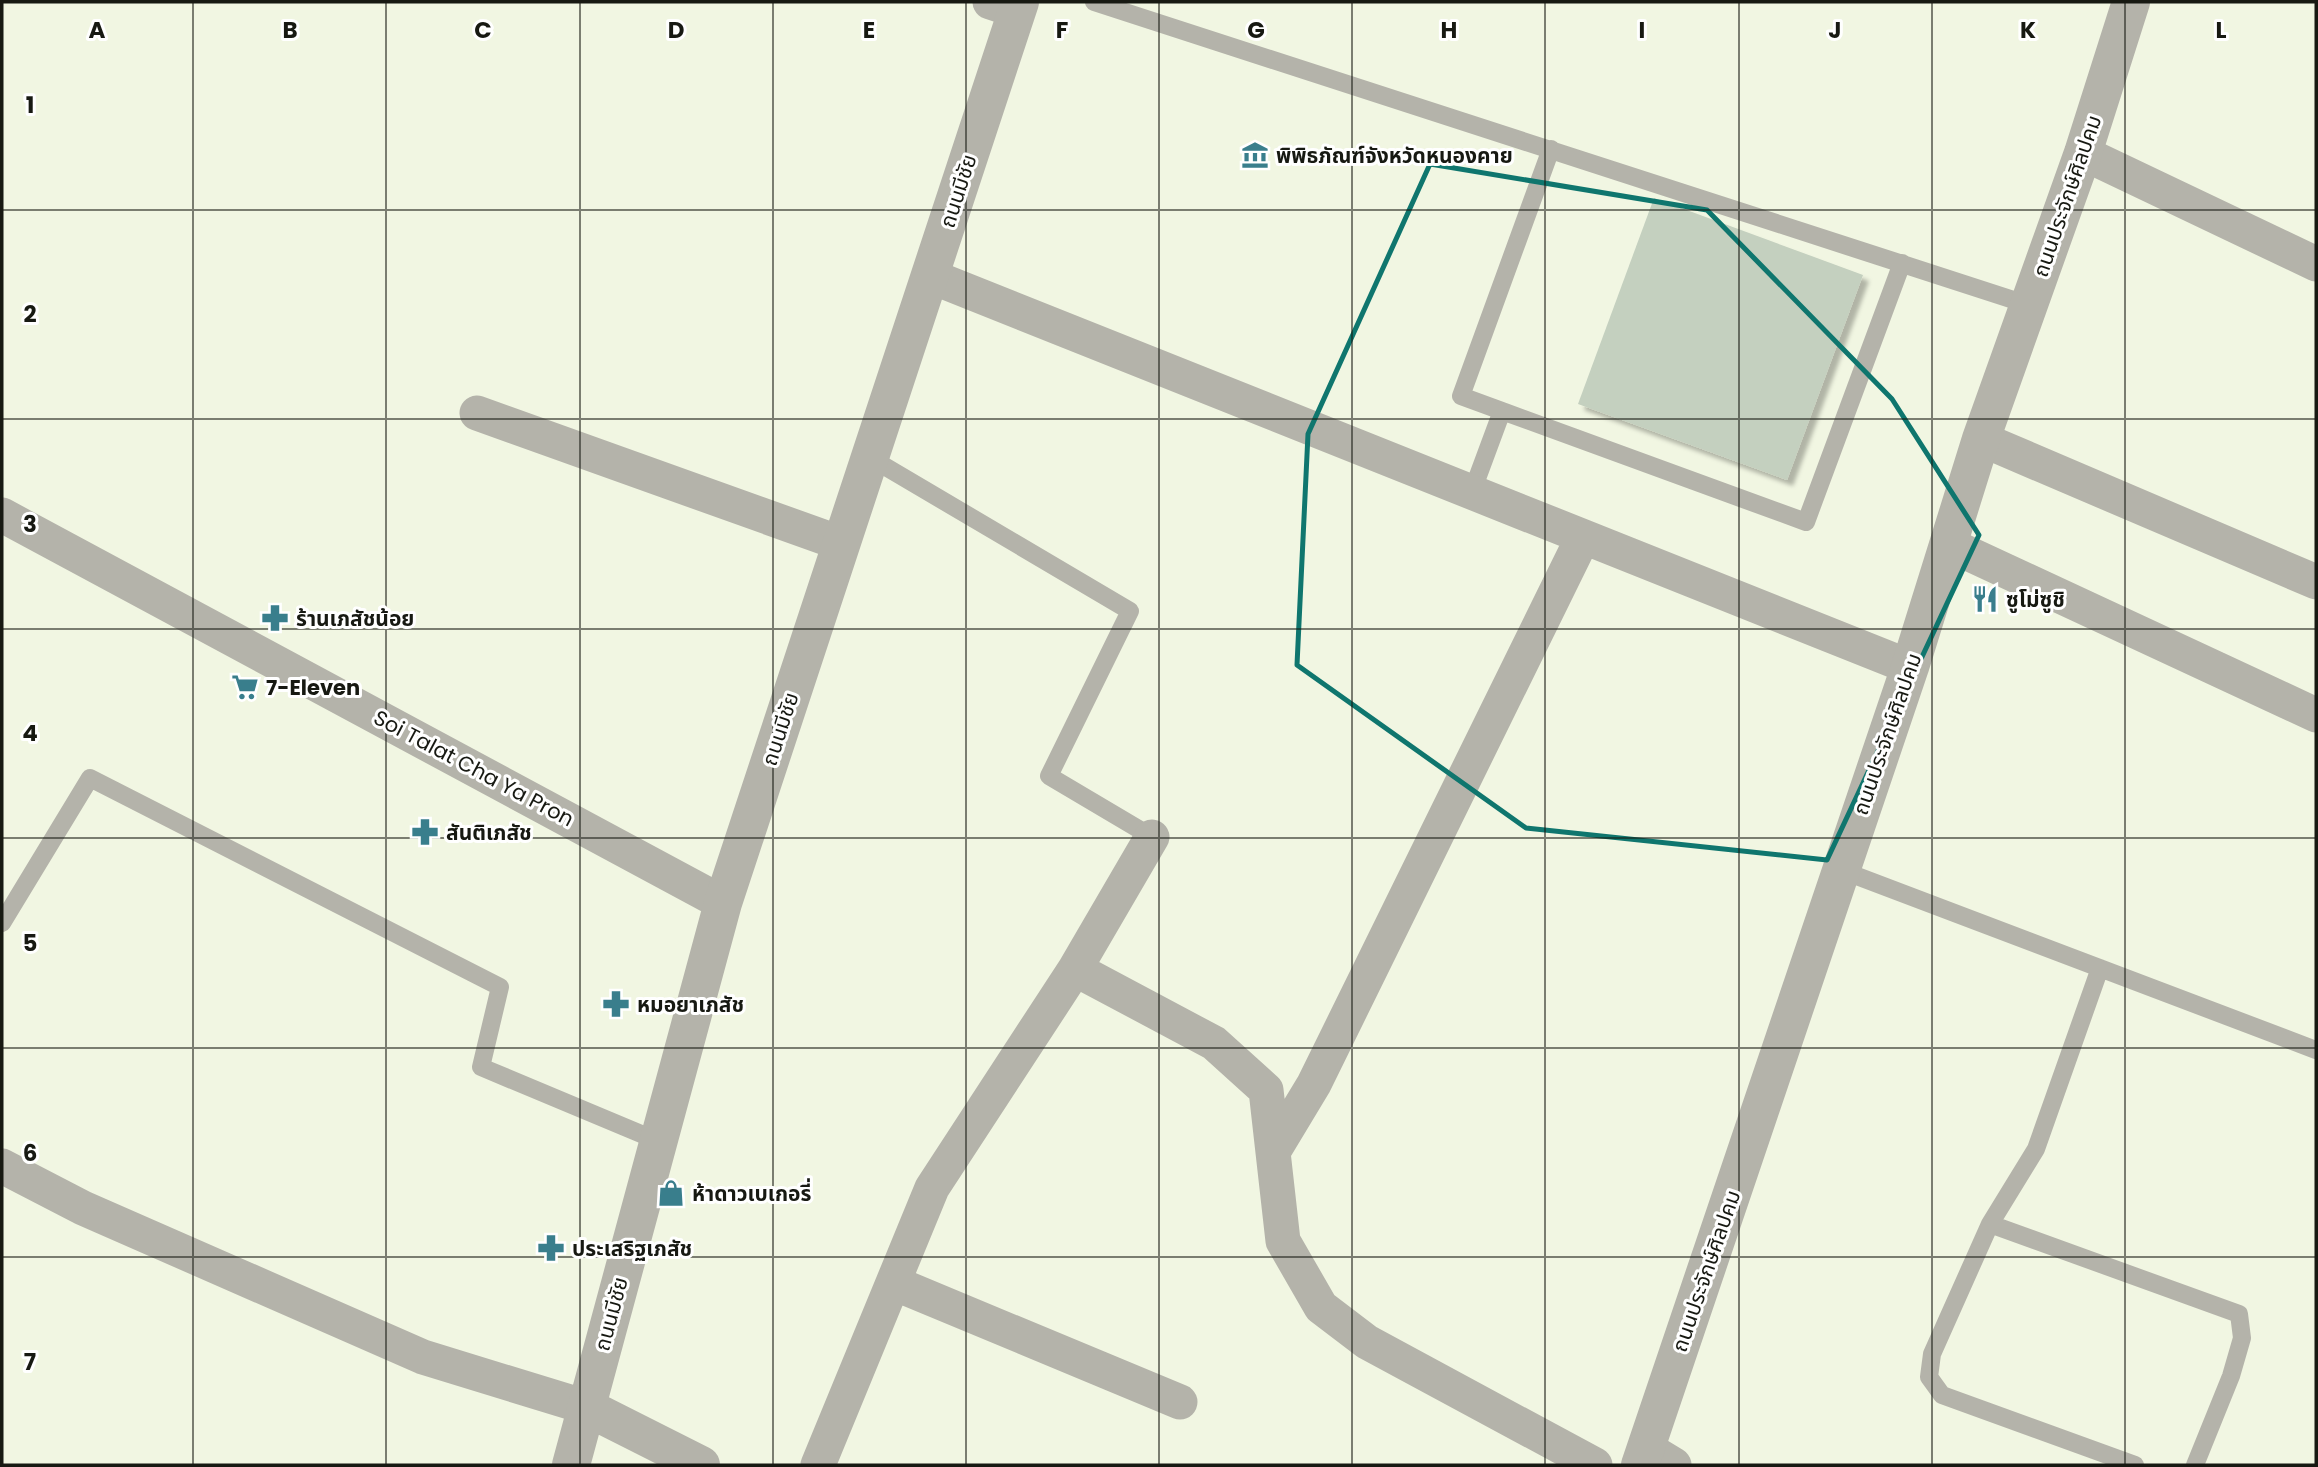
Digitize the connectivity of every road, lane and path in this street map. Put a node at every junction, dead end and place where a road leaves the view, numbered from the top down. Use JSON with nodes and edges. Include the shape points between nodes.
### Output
{"nodes":[{"id":1,"x":1094,"y":2,"type":"edge"},
{"id":2,"x":2131,"y":2,"type":"edge"},
{"id":3,"x":1009,"y":5,"type":"edge"},
{"id":4,"x":1551,"y":149,"type":"junction"},
{"id":5,"x":2083,"y":153,"type":"junction"},
{"id":6,"x":1902,"y":263,"type":"junction"},
{"id":7,"x":2316,"y":264,"type":"edge"},
{"id":8,"x":930,"y":276,"type":"junction"},
{"id":9,"x":2029,"y":304,"type":"junction"},
{"id":10,"x":1502,"y":411,"type":"junction"},
{"id":11,"x":477,"y":413,"type":"dead end"},
{"id":12,"x":1980,"y":439,"type":"junction"},
{"id":13,"x":869,"y":457,"type":"junction"},
{"id":14,"x":1472,"y":492,"type":"junction"},
{"id":15,"x":2,"y":515,"type":"edge"},
{"id":16,"x":1583,"y":537,"type":"junction"},
{"id":17,"x":840,"y":543,"type":"junction"},
{"id":18,"x":1948,"y":544,"type":"junction"},
{"id":19,"x":2316,"y":582,"type":"edge"},
{"id":20,"x":1910,"y":667,"type":"junction"},
{"id":21,"x":2316,"y":715,"type":"edge"},
{"id":22,"x":1153,"y":837,"type":"joint"},
{"id":23,"x":1841,"y":870,"type":"junction"},
{"id":24,"x":723,"y":903,"type":"junction"},
{"id":25,"x":2,"y":923,"type":"edge"},
{"id":26,"x":2100,"y":968,"type":"junction"},
{"id":27,"x":1075,"y":969,"type":"junction"},
{"id":28,"x":2316,"y":1051,"type":"edge"},
{"id":29,"x":658,"y":1141,"type":"junction"},
{"id":30,"x":1273,"y":1152,"type":"junction"},
{"id":31,"x":2,"y":1166,"type":"edge"},
{"id":32,"x":1990,"y":1224,"type":"junction"},
{"id":33,"x":894,"y":1283,"type":"junction"},
{"id":34,"x":1180,"y":1402,"type":"dead end"},
{"id":35,"x":586,"y":1407,"type":"junction"},
{"id":36,"x":1653,"y":1460,"type":"edge"},
{"id":37,"x":571,"y":1465,"type":"edge"},
{"id":38,"x":701,"y":1465,"type":"edge"},
{"id":39,"x":818,"y":1465,"type":"edge"},
{"id":40,"x":1595,"y":1465,"type":"edge"},
{"id":41,"x":2135,"y":1465,"type":"edge"},
{"id":42,"x":2195,"y":1465,"type":"edge"}],
"edges":[{"from":1,"to":4,"type":"lane"},
{"from":2,"to":5,"type":"street","name":"ถนนประจักษ์ศิลปคม"},
{"from":3,"to":8,"type":"street","name":"ถนนมีชัย"},
{"from":4,"to":6,"type":"lane"},
{"from":4,"to":10,"type":"lane","via":[[1461,396]]},
{"from":5,"to":7,"type":"street"},
{"from":5,"to":9,"type":"street","name":"ถนนประจักษ์ศิลปคม"},
{"from":6,"to":9,"type":"lane"},
{"from":6,"to":10,"type":"lane","via":[[1806,522]]},
{"from":8,"to":13,"type":"street","name":"ถนนมีชัย"},
{"from":8,"to":14,"type":"street"},
{"from":9,"to":12,"type":"street","name":"ถนนประจักษ์ศิลปคม"},
{"from":10,"to":14,"type":"lane"},
{"from":11,"to":17,"type":"street"},
{"from":12,"to":18,"type":"street","name":"ถนนประจักษ์ศิลปคม"},
{"from":12,"to":19,"type":"street"},
{"from":13,"to":17,"type":"street","name":"ถนนมีชัย"},
{"from":13,"to":22,"type":"lane","via":[[1130,611],[1049,776]]},
{"from":14,"to":16,"type":"street"},
{"from":15,"to":24,"type":"street","name":"Soi Talat Cha Ya Pron"},
{"from":16,"to":20,"type":"street"},
{"from":16,"to":30,"type":"street","via":[[1314,1084]]},
{"from":17,"to":24,"type":"street","name":"ถนนมีชัย"},
{"from":18,"to":20,"type":"street","name":"ถนนประจักษ์ศิลปคม"},
{"from":18,"to":21,"type":"street"},
{"from":20,"to":23,"type":"street","name":"ถนนประจักษ์ศิลปคม"},
{"from":22,"to":27,"type":"street"},
{"from":23,"to":26,"type":"lane"},
{"from":23,"to":36,"type":"street","name":"ถนนประจักษ์ศิลปคม"},
{"from":24,"to":29,"type":"street","name":"ถนนมีชัย"},
{"from":25,"to":29,"type":"lane","via":[[90,778],[500,987],[481,1067]]},
{"from":26,"to":28,"type":"lane"},
{"from":26,"to":32,"type":"lane","via":[[2036,1149]]},
{"from":27,"to":30,"type":"street","via":[[1214,1043],[1249,1074],[1266,1090]]},
{"from":27,"to":33,"type":"street","via":[[932,1188]]},
{"from":29,"to":35,"type":"street","name":"ถนนมีชัย"},
{"from":30,"to":40,"type":"street","via":[[1283,1241],[1321,1307],[1367,1342]]},
{"from":31,"to":35,"type":"street","via":[[83,1208],[423,1357]]},
{"from":32,"to":41,"type":"lane","via":[[1931,1354],[1929,1377],[1942,1395]]},
{"from":32,"to":42,"type":"lane","via":[[2239,1314],[2242,1338],[2231,1376]]},
{"from":33,"to":34,"type":"street"},
{"from":33,"to":39,"type":"street"},
{"from":35,"to":37,"type":"street","name":"ถนนมีชัย"},
{"from":35,"to":38,"type":"street"}]}
